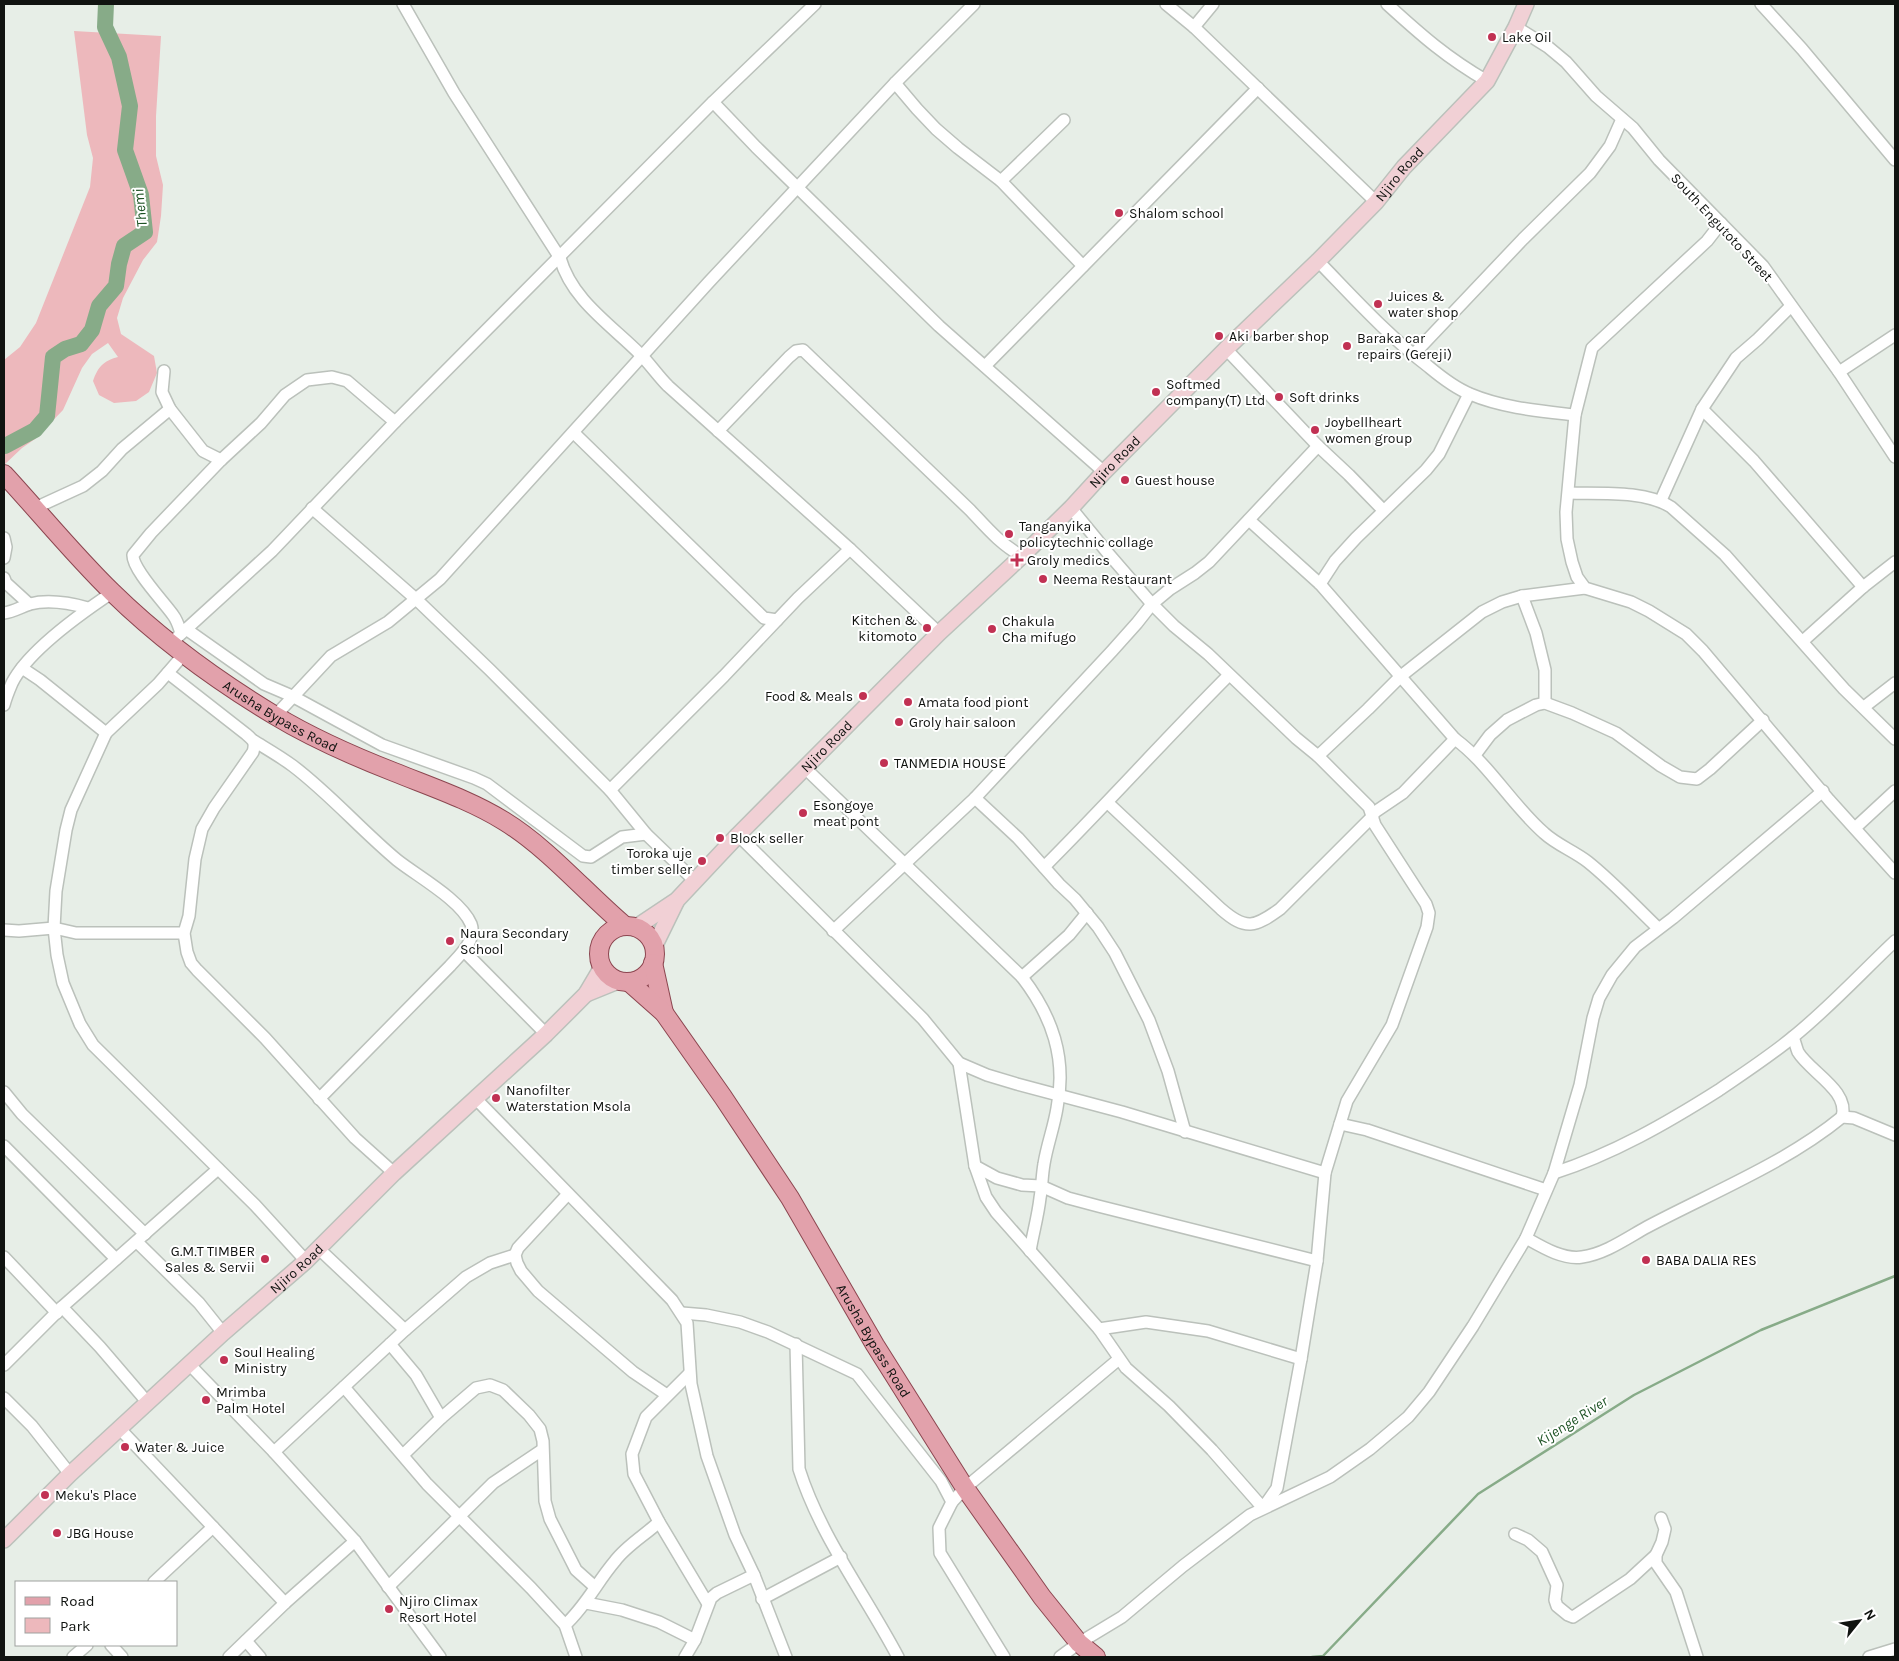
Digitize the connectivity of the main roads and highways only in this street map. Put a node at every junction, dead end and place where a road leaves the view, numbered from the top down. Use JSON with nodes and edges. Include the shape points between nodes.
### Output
{"nodes":[{"id":1,"x":4,"y":474,"type":"edge"},
{"id":2,"x":596,"y":902,"type":"junction"},
{"id":3,"x":630,"y":927,"type":"junction"},
{"id":4,"x":600,"y":945,"type":"junction"},
{"id":5,"x":653,"y":955,"type":"junction"},
{"id":6,"x":623,"y":982,"type":"junction"},
{"id":7,"x":664,"y":1013,"type":"junction"},
{"id":8,"x":1096,"y":1657,"type":"edge"}],
"edges":[{"from":1,"to":2,"type":"main road","name":"Arusha Bypass Road","via":[[113,592],[181,640],[275,716],[330,745],[448,792],[504,820],[535,842]]},
{"from":2,"to":3,"type":"main road","name":"Arusha Bypass Road"},
{"from":2,"to":4,"type":"main road"},
{"from":3,"to":4,"type":"main road","via":[[610,932]]},
{"from":3,"to":5,"type":"main road","name":"Arusha Bypass Road","via":[[644,932],[650,939]]},
{"from":4,"to":6,"type":"main road","name":"Arusha Bypass Road","via":[[602,967],[606,973]]},
{"from":5,"to":6,"type":"main road","via":[[650,970],[644,976]]},
{"from":5,"to":7,"type":"main road","name":"Arusha Bypass Road"},
{"from":6,"to":7,"type":"main road","name":"Arusha Bypass Road"},
{"from":7,"to":8,"type":"main road","name":"Arusha Bypass Road","via":[[790,1198],[875,1345],[965,1488],[1079,1643]]}]}
